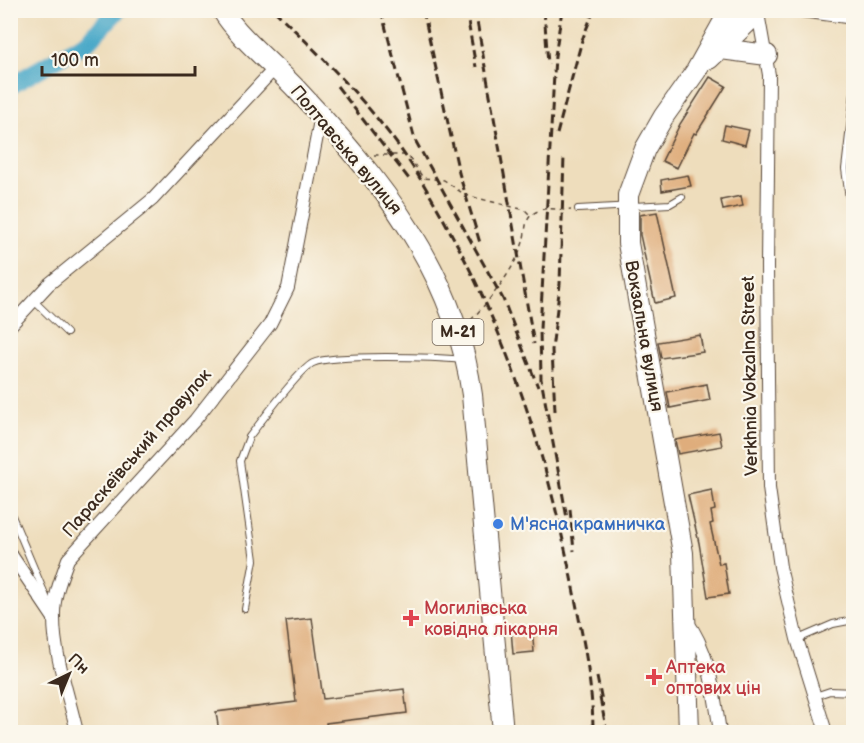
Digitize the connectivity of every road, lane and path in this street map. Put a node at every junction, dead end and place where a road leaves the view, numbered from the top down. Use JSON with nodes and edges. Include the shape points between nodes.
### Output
{"nodes":[{"id":1,"x":222,"y":10,"type":"edge"},
{"id":2,"x":731,"y":10,"type":"edge"},
{"id":3,"x":794,"y":10,"type":"edge"},
{"id":4,"x":756,"y":14,"type":"edge"},
{"id":5,"x":854,"y":18,"type":"edge"},
{"id":6,"x":721,"y":48,"type":"junction"},
{"id":7,"x":767,"y":55,"type":"junction"},
{"id":8,"x":276,"y":68,"type":"junction"},
{"id":9,"x":696,"y":71,"type":"junction"},
{"id":10,"x":854,"y":92,"type":"edge"},
{"id":11,"x":321,"y":115,"type":"junction"},
{"id":12,"x":357,"y":157,"type":"junction"},
{"id":13,"x":681,"y":197,"type":"dead end"},
{"id":14,"x":628,"y":206,"type":"junction"},
{"id":15,"x":578,"y":209,"type":"joint"},
{"id":16,"x":531,"y":216,"type":"junction"},
{"id":17,"x":854,"y":236,"type":"edge"},
{"id":18,"x":34,"y":301,"type":"junction"},
{"id":19,"x":10,"y":326,"type":"edge"},
{"id":20,"x":67,"y":333,"type":"dead end"},
{"id":21,"x":464,"y":352,"type":"junction"},
{"id":22,"x":10,"y":511,"type":"edge"},
{"id":23,"x":10,"y":554,"type":"edge"},
{"id":24,"x":245,"y":609,"type":"dead end"},
{"id":25,"x":53,"y":617,"type":"junction"},
{"id":26,"x":683,"y":617,"type":"junction"},
{"id":27,"x":854,"y":620,"type":"edge"},
{"id":28,"x":797,"y":639,"type":"junction"},
{"id":29,"x":854,"y":692,"type":"edge"},
{"id":30,"x":815,"y":696,"type":"junction"},
{"id":31,"x":77,"y":732,"type":"edge"},
{"id":32,"x":504,"y":732,"type":"edge"},
{"id":33,"x":689,"y":732,"type":"edge"},
{"id":34,"x":720,"y":732,"type":"edge"},
{"id":35,"x":826,"y":732,"type":"edge"}],
"edges":[{"from":1,"to":8,"type":"main road","name":"Полтавська вулиця","number":"М-21"},
{"from":2,"to":4,"type":"main road","via":[[739,18]]},
{"from":2,"to":9,"type":"main road","name":"Вокзальна вулиця"},
{"from":3,"to":5,"type":"street"},
{"from":4,"to":6,"type":"main road","name":"Вокзальна вулиця"},
{"from":4,"to":7,"type":"street","name":"Verkhnia Vokzalna Street"},
{"from":6,"to":7,"type":"main road"},
{"from":6,"to":9,"type":"main road","name":"Вокзальна вулиця"},
{"from":7,"to":28,"type":"street","name":"Verkhnia Vokzalna Street","via":[[769,488],[780,567]]},
{"from":8,"to":11,"type":"main road","name":"Полтавська вулиця","number":"М-21"},
{"from":8,"to":18,"type":"street","via":[[153,199],[49,284]]},
{"from":9,"to":14,"type":"main road","name":"Вокзальна вулиця","via":[[645,149],[628,195]]},
{"from":10,"to":17,"type":"lane","via":[[845,169]]},
{"from":11,"to":12,"type":"main road","name":"Полтавська вулиця","number":"М-21"},
{"from":11,"to":25,"type":"street","name":"Параскеївський провулок","via":[[288,288],[270,324],[195,420],[68,559],[57,588]]},
{"from":12,"to":16,"type":"path","via":[[408,155],[423,178],[444,180],[458,193],[525,210]]},
{"from":12,"to":21,"type":"main road","name":"Полтавська вулиця","number":"М-21","via":[[421,246],[446,294]]},
{"from":13,"to":14,"type":"lane","via":[[670,204]]},
{"from":14,"to":15,"type":"lane"},
{"from":14,"to":26,"type":"main road","name":"Вокзальна вулиця","via":[[628,243],[682,553]]},
{"from":15,"to":16,"type":"path","via":[[549,208]]},
{"from":16,"to":21,"type":"path","via":[[508,273],[468,324]]},
{"from":18,"to":19,"type":"street"},
{"from":18,"to":20,"type":"lane"},
{"from":21,"to":24,"type":"lane","via":[[437,357],[328,360],[309,366],[243,448],[240,461],[254,560]]},
{"from":21,"to":32,"type":"main road","name":"Полтавська вулиця","number":"М-21"},
{"from":22,"to":25,"type":"lane"},
{"from":23,"to":25,"type":"street"},
{"from":25,"to":31,"type":"street"},
{"from":26,"to":33,"type":"main road","name":"Вокзальна вулиця"},
{"from":26,"to":34,"type":"street","via":[[695,631],[708,667]]},
{"from":27,"to":28,"type":"lane"},
{"from":28,"to":30,"type":"street","name":"Verkhnia Vokzalna Street"},
{"from":29,"to":30,"type":"lane","via":[[830,691]]},
{"from":30,"to":35,"type":"street","name":"Verkhnia Vokzalna Street"}]}
